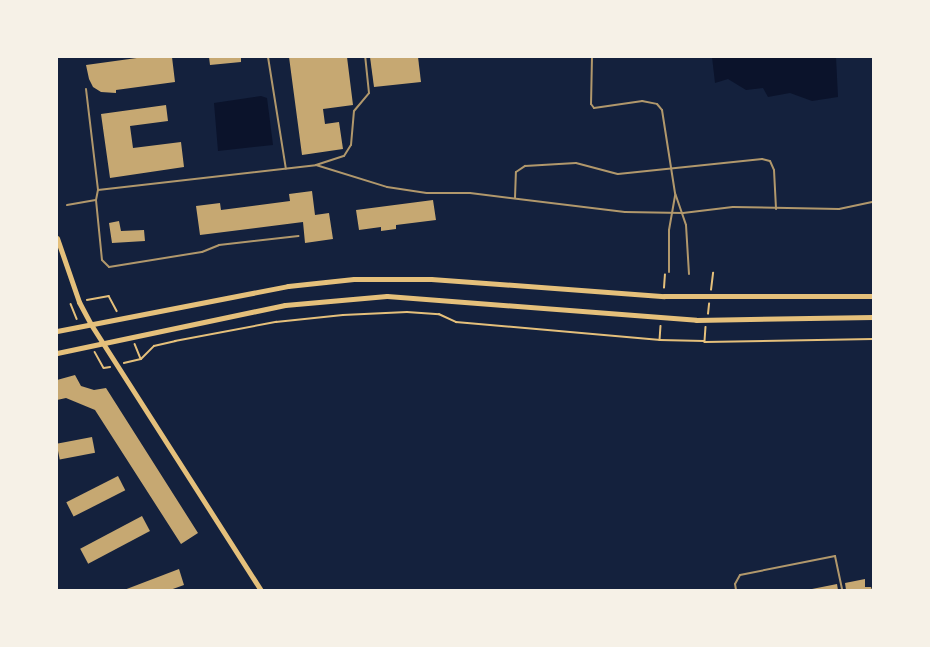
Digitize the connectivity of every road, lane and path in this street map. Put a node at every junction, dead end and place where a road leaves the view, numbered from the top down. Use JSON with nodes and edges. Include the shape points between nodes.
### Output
{"nodes":[{"id":1,"x":268,"y":57,"type":"edge"},
{"id":2,"x":365,"y":57,"type":"edge"},
{"id":3,"x":592,"y":57,"type":"edge"},
{"id":4,"x":86,"y":89,"type":"dead end"},
{"id":5,"x":316,"y":165,"type":"junction"},
{"id":6,"x":286,"y":169,"type":"junction"},
{"id":7,"x":673,"y":169,"type":"junction"},
{"id":8,"x":98,"y":190,"type":"junction"},
{"id":9,"x":675,"y":193,"type":"junction"},
{"id":10,"x":515,"y":198,"type":"junction"},
{"id":11,"x":96,"y":200,"type":"junction"},
{"id":12,"x":873,"y":202,"type":"edge"},
{"id":13,"x":67,"y":205,"type":"dead end"},
{"id":14,"x":776,"y":209,"type":"junction"},
{"id":15,"x":683,"y":213,"type":"junction"},
{"id":16,"x":672,"y":214,"type":"junction"},
{"id":17,"x":298,"y":236,"type":"dead end"},
{"id":18,"x":57,"y":238,"type":"edge"},
{"id":19,"x":669,"y":272,"type":"dead end"},
{"id":20,"x":713,"y":273,"type":"dead end"},
{"id":21,"x":689,"y":274,"type":"dead end"},
{"id":22,"x":873,"y":296,"type":"edge"},
{"id":23,"x":710,"y":297,"type":"junction"},
{"id":24,"x":79,"y":302,"type":"junction"},
{"id":25,"x":873,"y":317,"type":"edge"},
{"id":26,"x":120,"y":318,"type":"junction"},
{"id":27,"x":707,"y":320,"type":"junction"},
{"id":28,"x":90,"y":323,"type":"junction"},
{"id":29,"x":79,"y":326,"type":"junction"},
{"id":30,"x":57,"y":331,"type":"edge"},
{"id":31,"x":132,"y":337,"type":"junction"},
{"id":32,"x":873,"y":339,"type":"edge"},
{"id":33,"x":660,"y":340,"type":"dead end"},
{"id":34,"x":104,"y":343,"type":"junction"},
{"id":35,"x":91,"y":345,"type":"junction"},
{"id":36,"x":57,"y":353,"type":"edge"},
{"id":37,"x":141,"y":359,"type":"junction"},
{"id":38,"x":118,"y":365,"type":"junction"},
{"id":39,"x":261,"y":590,"type":"edge"},
{"id":40,"x":736,"y":590,"type":"edge"},
{"id":41,"x":842,"y":590,"type":"edge"}],
"edges":[{"from":1,"to":6,"type":"lane"},
{"from":2,"to":5,"type":"lane","via":[[369,93],[354,111],[348,152]]},
{"from":3,"to":7,"type":"lane","via":[[591,104],[594,108],[642,101],[657,104],[665,120]]},
{"from":4,"to":8,"type":"lane"},
{"from":5,"to":6,"type":"lane"},
{"from":5,"to":10,"type":"lane","via":[[407,190]]},
{"from":6,"to":8,"type":"lane"},
{"from":7,"to":9,"type":"lane"},
{"from":7,"to":10,"type":"lane","via":[[618,174],[576,163],[525,166],[516,172]]},
{"from":7,"to":14,"type":"lane","via":[[762,159],[770,162]]},
{"from":8,"to":11,"type":"lane"},
{"from":9,"to":15,"type":"lane"},
{"from":9,"to":16,"type":"lane"},
{"from":10,"to":16,"type":"lane"},
{"from":11,"to":13,"type":"lane"},
{"from":11,"to":17,"type":"lane","via":[[102,260],[109,267],[202,252],[219,244]]},
{"from":12,"to":14,"type":"lane","via":[[839,209]]},
{"from":14,"to":15,"type":"lane","via":[[733,207]]},
{"from":15,"to":16,"type":"lane"},
{"from":15,"to":21,"type":"lane"},
{"from":16,"to":19,"type":"lane"},
{"from":18,"to":24,"type":"main road"},
{"from":20,"to":23,"type":"path"},
{"from":22,"to":23,"type":"main road"},
{"from":23,"to":26,"type":"main road","via":[[431,279],[354,279],[288,286]]},
{"from":23,"to":27,"type":"path"},
{"from":24,"to":26,"type":"path","via":[[109,296]]},
{"from":24,"to":28,"type":"main road"},
{"from":24,"to":29,"type":"path","via":[[71,303]]},
{"from":25,"to":27,"type":"main road"},
{"from":26,"to":28,"type":"main road"},
{"from":27,"to":31,"type":"main road","via":[[387,296],[285,305]]},
{"from":27,"to":32,"type":"path","via":[[705,342]]},
{"from":28,"to":29,"type":"main road"},
{"from":28,"to":34,"type":"main road"},
{"from":29,"to":30,"type":"main road"},
{"from":31,"to":34,"type":"main road"},
{"from":31,"to":37,"type":"path"},
{"from":33,"to":37,"type":"path","via":[[456,322],[439,314],[407,312],[276,322],[154,346]]},
{"from":34,"to":35,"type":"main road"},
{"from":34,"to":38,"type":"main road"},
{"from":35,"to":36,"type":"main road"},
{"from":35,"to":38,"type":"path","via":[[104,368]]},
{"from":37,"to":38,"type":"path"},
{"from":38,"to":39,"type":"main road"},
{"from":40,"to":41,"type":"lane","via":[[740,574],[835,556]]}]}
